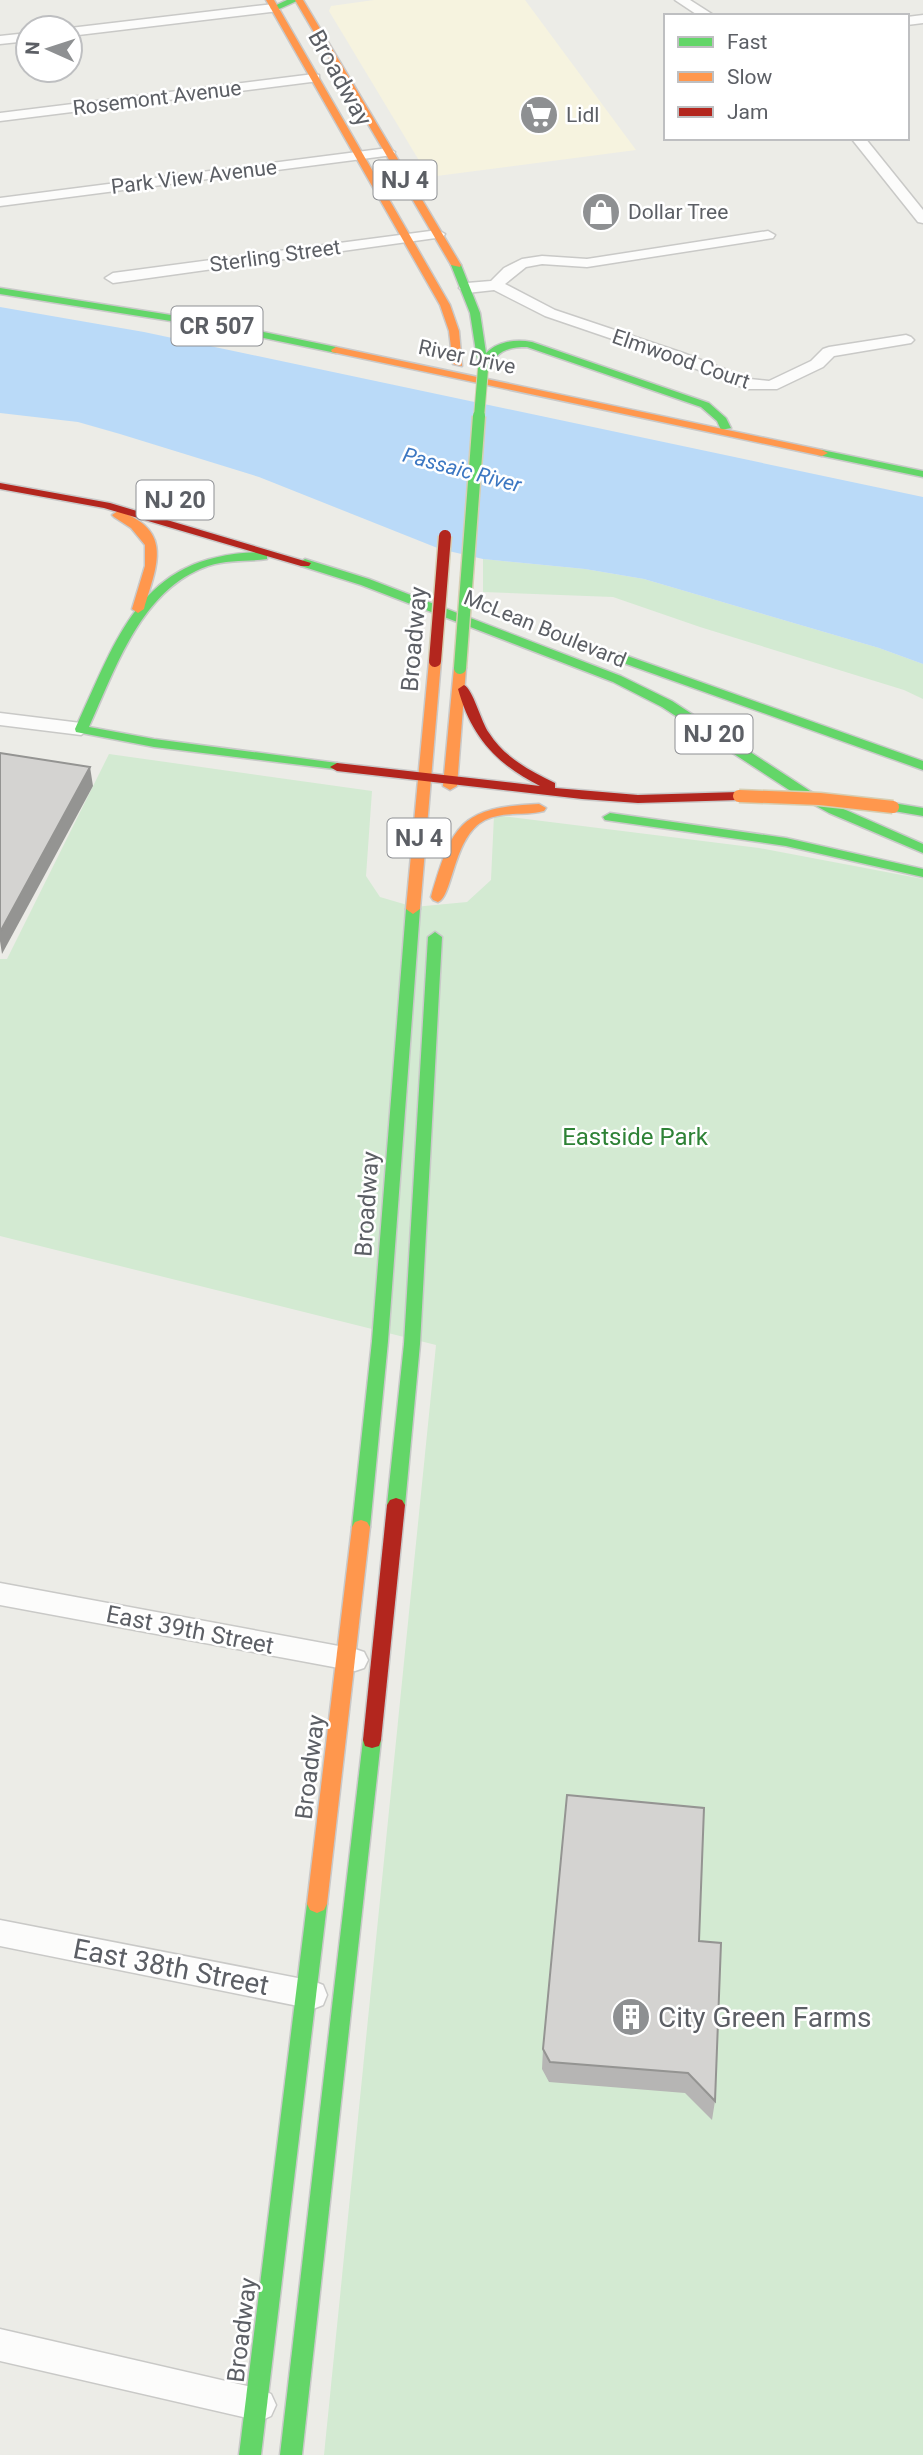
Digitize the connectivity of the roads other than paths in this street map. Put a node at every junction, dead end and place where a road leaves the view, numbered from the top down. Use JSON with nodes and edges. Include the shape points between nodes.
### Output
{"nodes":[{"id":1,"x":297,"y":0,"type":"edge"},
{"id":2,"x":681,"y":0,"type":"edge"},
{"id":3,"x":272,"y":4,"type":"edge"},
{"id":4,"x":706,"y":14,"type":"edge"},
{"id":5,"x":84,"y":30,"type":"edge"},
{"id":6,"x":314,"y":78,"type":"junction"},
{"id":7,"x":0,"y":117,"type":"edge"},
{"id":8,"x":860,"y":140,"type":"edge"},
{"id":9,"x":388,"y":152,"type":"junction"},
{"id":10,"x":358,"y":156,"type":"junction"},
{"id":11,"x":0,"y":202,"type":"edge"},
{"id":12,"x":923,"y":219,"type":"edge"},
{"id":13,"x":438,"y":234,"type":"junction"},
{"id":14,"x":768,"y":235,"type":"dead end"},
{"id":15,"x":407,"y":238,"type":"junction"},
{"id":16,"x":113,"y":278,"type":"dead end"},
{"id":17,"x":496,"y":285,"type":"junction"},
{"id":18,"x":467,"y":288,"type":"junction"},
{"id":19,"x":0,"y":291,"type":"edge"},
{"id":20,"x":473,"y":303,"type":"junction"},
{"id":21,"x":906,"y":340,"type":"dead end"},
{"id":22,"x":538,"y":347,"type":"junction"},
{"id":23,"x":483,"y":369,"type":"junction"},
{"id":24,"x":458,"y":393,"type":"dead end"},
{"id":25,"x":726,"y":433,"type":"junction"},
{"id":26,"x":0,"y":472,"type":"edge"},
{"id":27,"x":923,"y":474,"type":"edge"},
{"id":28,"x":42,"y":477,"type":"dead end"},
{"id":29,"x":0,"y":486,"type":"edge"},
{"id":30,"x":78,"y":499,"type":"junction"},
{"id":31,"x":447,"y":514,"type":"dead end"},
{"id":32,"x":292,"y":558,"type":"junction"},
{"id":33,"x":430,"y":586,"type":"dead end"},
{"id":34,"x":480,"y":605,"type":"dead end"},
{"id":35,"x":135,"y":622,"type":"junction"},
{"id":36,"x":603,"y":652,"type":"dead end"},
{"id":37,"x":435,"y":661,"type":"junction"},
{"id":38,"x":460,"y":668,"type":"junction"},
{"id":39,"x":0,"y":719,"type":"edge"},
{"id":40,"x":81,"y":729,"type":"junction"},
{"id":41,"x":411,"y":747,"type":"dead end"},
{"id":42,"x":392,"y":757,"type":"dead end"},
{"id":43,"x":317,"y":765,"type":"junction"},
{"id":44,"x":923,"y":766,"type":"edge"},
{"id":45,"x":425,"y":779,"type":"junction"},
{"id":46,"x":450,"y":782,"type":"junction"},
{"id":47,"x":582,"y":795,"type":"junction"},
{"id":48,"x":447,"y":807,"type":"dead end"},
{"id":49,"x":551,"y":809,"type":"dead end"},
{"id":50,"x":923,"y":812,"type":"edge"},
{"id":51,"x":591,"y":815,"type":"dead end"},
{"id":52,"x":445,"y":833,"type":"dead end"},
{"id":53,"x":923,"y":849,"type":"edge"},
{"id":54,"x":923,"y":873,"type":"edge"},
{"id":55,"x":437,"y":910,"type":"junction"},
{"id":56,"x":0,"y":1594,"type":"edge"},
{"id":57,"x":346,"y":1659,"type":"junction"},
{"id":58,"x":381,"y":1665,"type":"junction"},
{"id":59,"x":0,"y":1933,"type":"edge"},
{"id":60,"x":306,"y":1994,"type":"junction"},
{"id":61,"x":342,"y":2001,"type":"junction"},
{"id":62,"x":0,"y":2345,"type":"edge"},
{"id":63,"x":256,"y":2404,"type":"junction"},
{"id":64,"x":296,"y":2413,"type":"junction"},
{"id":65,"x":250,"y":2455,"type":"edge"},
{"id":66,"x":291,"y":2455,"type":"edge"}],
"edges":[{"from":1,"to":3,"type":"main road"},
{"from":1,"to":9,"type":"main road","name":"Broadway","number":"NJ 4"},
{"from":2,"to":4,"type":"street"},
{"from":3,"to":5,"type":"street"},
{"from":3,"to":6,"type":"main road","name":"Broadway","number":"NJ 4"},
{"from":6,"to":7,"type":"street","name":"Rosemont Avenue"},
{"from":6,"to":10,"type":"main road","name":"Broadway","number":"NJ 4"},
{"from":8,"to":12,"type":"street"},
{"from":9,"to":10,"type":"street","name":"Park View Avenue"},
{"from":9,"to":13,"type":"main road","name":"Broadway","number":"NJ 4"},
{"from":10,"to":11,"type":"street","name":"Park View Avenue"},
{"from":10,"to":15,"type":"main road","name":"Broadway","number":"NJ 4"},
{"from":13,"to":15,"type":"street","name":"Sterling Street"},
{"from":13,"to":18,"type":"main road","name":"Broadway","number":"NJ 4"},
{"from":14,"to":17,"type":"street","via":[[587,263],[522,263]]},
{"from":15,"to":16,"type":"street","name":"Sterling Street"},
{"from":15,"to":24,"type":"main road","name":"Broadway","number":"NJ 4","via":[[454,331]]},
{"from":17,"to":18,"type":"street"},
{"from":17,"to":21,"type":"street","name":"Elmwood Court","via":[[550,313],[747,384],[771,386],[817,365],[829,352]]},
{"from":18,"to":20,"type":"main road","name":"Broadway","number":"NJ 4"},
{"from":19,"to":25,"type":"main road","name":"River Drive","number":"CR 507","via":[[227,328]]},
{"from":20,"to":22,"type":"main road"},
{"from":20,"to":23,"type":"main road","name":"Broadway","number":"NJ 4"},
{"from":22,"to":23,"type":"main road","via":[[516,343],[494,348]]},
{"from":22,"to":25,"type":"main road","via":[[705,405],[722,420]]},
{"from":23,"to":38,"type":"main road","name":"Broadway","number":"NJ 4","bridge":true},
{"from":25,"to":27,"type":"main road","name":"River Drive","number":"CR 507"},
{"from":26,"to":28,"type":"main road"},
{"from":29,"to":30,"type":"main road","name":"McLean Boulevard","number":"NJ 20"},
{"from":30,"to":32,"type":"main road","name":"McLean Boulevard","number":"NJ 20"},
{"from":30,"to":35,"type":"main road","via":[[132,522],[152,538],[155,559]]},
{"from":31,"to":37,"type":"main road","name":"Broadway","number":"NJ 4","bridge":true},
{"from":32,"to":35,"type":"main road","via":[[235,558],[197,566],[166,585]]},
{"from":32,"to":53,"type":"main road","name":"McLean Boulevard","number":"NJ 20","via":[[617,679],[683,714],[805,794]]},
{"from":33,"to":34,"type":"main road","name":"McLean Boulevard"},
{"from":35,"to":40,"type":"main road"},
{"from":36,"to":44,"type":"main road","name":"McLean Boulevard","number":"NJ 20"},
{"from":37,"to":41,"type":"main road","via":[[418,740]]},
{"from":37,"to":45,"type":"main road","name":"Broadway","number":"NJ 4"},
{"from":38,"to":46,"type":"main road","name":"Broadway","number":"NJ 4"},
{"from":38,"to":47,"type":"main road","via":[[470,715],[489,748],[525,774]]},
{"from":39,"to":40,"type":"street"},
{"from":40,"to":43,"type":"main road"},
{"from":42,"to":43,"type":"main road"},
{"from":43,"to":45,"type":"main road"},
{"from":45,"to":46,"type":"main road"},
{"from":45,"to":57,"type":"main road","name":"Broadway","number":"NJ 4","via":[[380,1341]]},
{"from":46,"to":47,"type":"main road"},
{"from":46,"to":48,"type":"main road","name":"Broadway","number":"NJ 4"},
{"from":47,"to":50,"type":"main road","bridge":true,"via":[[820,799]]},
{"from":49,"to":55,"type":"main road","via":[[498,809],[467,821],[456,839]]},
{"from":51,"to":54,"type":"main road","via":[[786,842]]},
{"from":52,"to":55,"type":"main road","number":"NJ 4"},
{"from":55,"to":58,"type":"main road","via":[[412,1344]]},
{"from":56,"to":57,"type":"street","name":"East 39th Street"},
{"from":57,"to":58,"type":"street","name":"East 39th Street"},
{"from":57,"to":60,"type":"main road","name":"Broadway"},
{"from":58,"to":61,"type":"main road"},
{"from":59,"to":60,"type":"street","name":"East 38th Street"},
{"from":60,"to":61,"type":"street","name":"East 38th Street"},
{"from":60,"to":63,"type":"main road","name":"Broadway"},
{"from":61,"to":64,"type":"main road"},
{"from":62,"to":63,"type":"street"},
{"from":63,"to":64,"type":"street"},
{"from":63,"to":65,"type":"main road","name":"Broadway"},
{"from":64,"to":66,"type":"main road"}]}
